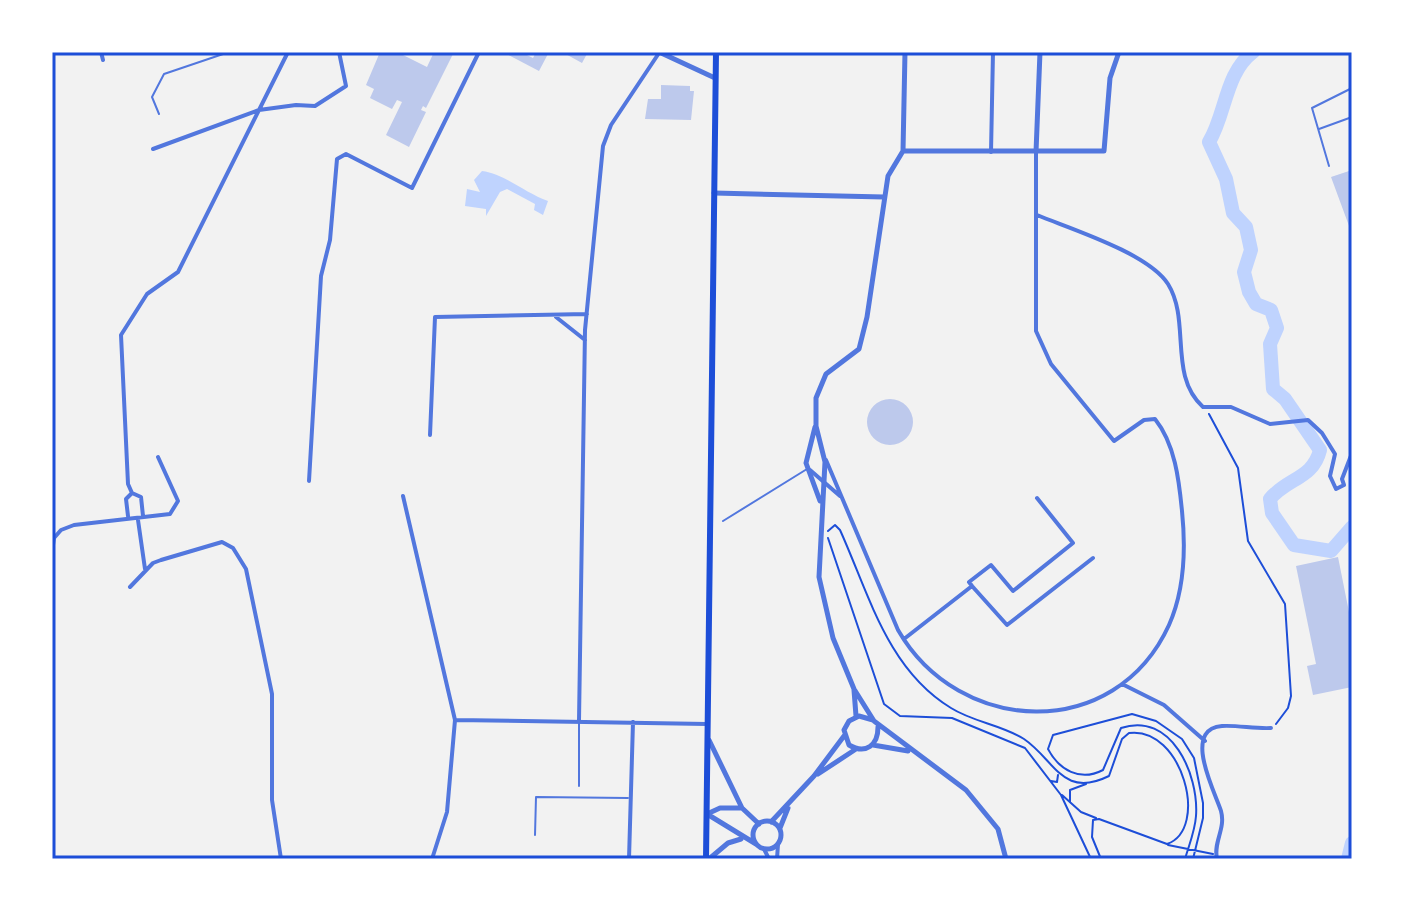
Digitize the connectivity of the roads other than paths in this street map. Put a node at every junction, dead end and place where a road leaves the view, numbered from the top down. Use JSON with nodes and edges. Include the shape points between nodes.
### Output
{"nodes":[{"id":1,"x":101,"y":52,"type":"edge"},
{"id":2,"x":229,"y":52,"type":"edge"},
{"id":3,"x":288,"y":52,"type":"edge"},
{"id":4,"x":339,"y":52,"type":"edge"},
{"id":5,"x":479,"y":52,"type":"edge"},
{"id":6,"x":659,"y":52,"type":"edge"},
{"id":7,"x":716,"y":52,"type":"edge"},
{"id":8,"x":905,"y":52,"type":"edge"},
{"id":9,"x":993,"y":52,"type":"edge"},
{"id":10,"x":1040,"y":52,"type":"edge"},
{"id":11,"x":1119,"y":52,"type":"edge"},
{"id":12,"x":103,"y":60,"type":"dead end"},
{"id":13,"x":715,"y":78,"type":"junction"},
{"id":14,"x":1352,"y":88,"type":"edge"},
{"id":15,"x":259,"y":110,"type":"junction"},
{"id":16,"x":159,"y":114,"type":"dead end"},
{"id":17,"x":1352,"y":117,"type":"edge"},
{"id":18,"x":1318,"y":129,"type":"junction"},
{"id":19,"x":153,"y":149,"type":"dead end"},
{"id":20,"x":903,"y":151,"type":"junction"},
{"id":21,"x":991,"y":152,"type":"junction"},
{"id":22,"x":1036,"y":152,"type":"junction"},
{"id":23,"x":1329,"y":166,"type":"dead end"},
{"id":24,"x":714,"y":193,"type":"junction"},
{"id":25,"x":884,"y":197,"type":"junction"},
{"id":26,"x":1037,"y":215,"type":"junction"},
{"id":27,"x":587,"y":314,"type":"junction"},
{"id":28,"x":554,"y":315,"type":"junction"},
{"id":29,"x":585,"y":340,"type":"junction"},
{"id":30,"x":816,"y":426,"type":"junction"},
{"id":31,"x":430,"y":435,"type":"dead end"},
{"id":32,"x":1352,"y":453,"type":"edge"},
{"id":33,"x":824,"y":454,"type":"junction"},
{"id":34,"x":808,"y":456,"type":"junction"},
{"id":35,"x":158,"y":457,"type":"dead end"},
{"id":36,"x":808,"y":468,"type":"junction"},
{"id":37,"x":309,"y":481,"type":"dead end"},
{"id":38,"x":823,"y":482,"type":"junction"},
{"id":39,"x":132,"y":493,"type":"junction"},
{"id":40,"x":403,"y":496,"type":"dead end"},
{"id":41,"x":842,"y":497,"type":"junction"},
{"id":42,"x":1037,"y":498,"type":"dead end"},
{"id":43,"x":821,"y":503,"type":"junction"},
{"id":44,"x":128,"y":516,"type":"junction"},
{"id":45,"x":140,"y":518,"type":"junction"},
{"id":46,"x":723,"y":521,"type":"dead end"},
{"id":47,"x":52,"y":552,"type":"edge"},
{"id":48,"x":1093,"y":558,"type":"dead end"},
{"id":49,"x":145,"y":570,"type":"junction"},
{"id":50,"x":972,"y":586,"type":"junction"},
{"id":51,"x":130,"y":587,"type":"dead end"},
{"id":52,"x":904,"y":639,"type":"junction"},
{"id":53,"x":1122,"y":684,"type":"junction"},
{"id":54,"x":854,"y":689,"type":"junction"},
{"id":55,"x":856,"y":716,"type":"junction"},
{"id":56,"x":455,"y":720,"type":"junction"},
{"id":57,"x":579,"y":721,"type":"junction"},
{"id":58,"x":874,"y":721,"type":"junction"},
{"id":59,"x":633,"y":722,"type":"junction"},
{"id":60,"x":707,"y":724,"type":"junction"},
{"id":61,"x":878,"y":727,"type":"junction"},
{"id":62,"x":1271,"y":728,"type":"road end"},
{"id":63,"x":844,"y":736,"type":"junction"},
{"id":64,"x":707,"y":737,"type":"junction"},
{"id":65,"x":1205,"y":741,"type":"junction"},
{"id":66,"x":873,"y":745,"type":"junction"},
{"id":67,"x":856,"y":749,"type":"junction"},
{"id":68,"x":912,"y":752,"type":"junction"},
{"id":69,"x":814,"y":776,"type":"junction"},
{"id":70,"x":579,"y":786,"type":"dead end"},
{"id":71,"x":630,"y":798,"type":"junction"},
{"id":72,"x":789,"y":803,"type":"junction"},
{"id":73,"x":742,"y":808,"type":"junction"},
{"id":74,"x":707,"y":814,"type":"junction"},
{"id":75,"x":771,"y":822,"type":"junction"},
{"id":76,"x":759,"y":824,"type":"junction"},
{"id":77,"x":780,"y":829,"type":"junction"},
{"id":78,"x":535,"y":835,"type":"dead end"},
{"id":79,"x":742,"y":839,"type":"junction"},
{"id":80,"x":756,"y":844,"type":"junction"},
{"id":81,"x":778,"y":844,"type":"junction"},
{"id":82,"x":764,"y":849,"type":"junction"},
{"id":83,"x":1216,"y":856,"type":"edge"},
{"id":84,"x":281,"y":859,"type":"edge"},
{"id":85,"x":432,"y":859,"type":"edge"},
{"id":86,"x":629,"y":859,"type":"edge"},
{"id":87,"x":708,"y":859,"type":"edge"},
{"id":88,"x":769,"y":859,"type":"edge"},
{"id":89,"x":777,"y":859,"type":"edge"},
{"id":90,"x":1006,"y":859,"type":"edge"}],
"edges":[{"from":1,"to":12,"type":"street"},
{"from":2,"to":16,"type":"lane","via":[[164,74],[152,97]]},
{"from":3,"to":15,"type":"street"},
{"from":4,"to":15,"type":"street","via":[[346,86],[315,106]]},
{"from":5,"to":37,"type":"street","via":[[412,188],[346,154],[337,159],[330,240],[321,276]]},
{"from":6,"to":13,"type":"street"},
{"from":6,"to":27,"type":"street","via":[[603,146]]},
{"from":7,"to":13,"type":"main road"},
{"from":8,"to":20,"type":"street"},
{"from":9,"to":21,"type":"street"},
{"from":10,"to":22,"type":"street"},
{"from":11,"to":22,"type":"street","via":[[1110,78],[1104,151]]},
{"from":13,"to":24,"type":"main road"},
{"from":14,"to":18,"type":"lane","via":[[1312,108]]},
{"from":15,"to":19,"type":"street"},
{"from":15,"to":39,"type":"street","via":[[178,272],[147,294],[121,335]]},
{"from":17,"to":18,"type":"lane"},
{"from":18,"to":23,"type":"lane"},
{"from":20,"to":21,"type":"street"},
{"from":20,"to":25,"type":"street","via":[[888,176]]},
{"from":21,"to":22,"type":"street"},
{"from":22,"to":26,"type":"street"},
{"from":24,"to":25,"type":"street"},
{"from":24,"to":60,"type":"main road"},
{"from":25,"to":30,"type":"street","via":[[859,349],[820,381]]},
{"from":26,"to":32,"type":"street","via":[[1105,243],[1167,282],[1176,302],[1184,375],[1192,397],[1203,407],[1231,407],[1270,424],[1308,420],[1335,454],[1330,476],[1336,489],[1344,485]]},
{"from":26,"to":53,"type":"street","via":[[1036,331],[1042,351],[1114,441],[1144,420],[1155,419],[1174,462],[1184,527],[1183,582],[1167,627]]},
{"from":27,"to":28,"type":"street"},
{"from":27,"to":29,"type":"street"},
{"from":28,"to":29,"type":"street"},
{"from":28,"to":31,"type":"street","via":[[435,317]]},
{"from":29,"to":57,"type":"street"},
{"from":30,"to":33,"type":"street"},
{"from":30,"to":34,"type":"street"},
{"from":33,"to":34,"type":"street","via":[[816,450]]},
{"from":33,"to":38,"type":"street"},
{"from":33,"to":41,"type":"street"},
{"from":34,"to":36,"type":"street"},
{"from":35,"to":45,"type":"street","via":[[178,501],[170,514]]},
{"from":36,"to":38,"type":"street"},
{"from":36,"to":43,"type":"street"},
{"from":36,"to":46,"type":"lane"},
{"from":38,"to":41,"type":"street"},
{"from":38,"to":43,"type":"street"},
{"from":39,"to":44,"type":"street","via":[[126,499]]},
{"from":39,"to":45,"type":"street","via":[[141,497]]},
{"from":40,"to":56,"type":"street"},
{"from":41,"to":52,"type":"street"},
{"from":42,"to":50,"type":"street","via":[[1073,543],[1013,591],[991,565],[969,582]]},
{"from":43,"to":54,"type":"street","via":[[823,606]]},
{"from":44,"to":45,"type":"street"},
{"from":44,"to":47,"type":"street","via":[[61,530]]},
{"from":45,"to":49,"type":"street"},
{"from":48,"to":50,"type":"street","via":[[1007,625]]},
{"from":49,"to":51,"type":"street"},
{"from":49,"to":84,"type":"street","via":[[222,542],[233,548],[246,569],[272,694],[272,800]]},
{"from":50,"to":52,"type":"street"},
{"from":52,"to":53,"type":"street","via":[[948,687],[1011,711],[1065,709]]},
{"from":53,"to":65,"type":"street","via":[[1164,705]]},
{"from":54,"to":55,"type":"street"},
{"from":54,"to":58,"type":"street"},
{"from":55,"to":58,"type":"street"},
{"from":55,"to":63,"type":"street"},
{"from":56,"to":57,"type":"street"},
{"from":56,"to":85,"type":"street","via":[[447,812]]},
{"from":57,"to":59,"type":"street"},
{"from":57,"to":70,"type":"lane"},
{"from":58,"to":61,"type":"street"},
{"from":59,"to":60,"type":"street"},
{"from":59,"to":71,"type":"street"},
{"from":60,"to":64,"type":"main road"},
{"from":61,"to":66,"type":"street"},
{"from":61,"to":68,"type":"street"},
{"from":62,"to":65,"type":"street","via":[[1213,728]]},
{"from":63,"to":67,"type":"street"},
{"from":63,"to":69,"type":"street"},
{"from":64,"to":73,"type":"street"},
{"from":64,"to":74,"type":"main road"},
{"from":65,"to":83,"type":"street","via":[[1203,764],[1224,827]]},
{"from":66,"to":67,"type":"street"},
{"from":66,"to":68,"type":"street"},
{"from":67,"to":69,"type":"street"},
{"from":68,"to":90,"type":"street","via":[[984,809],[998,829]]},
{"from":69,"to":72,"type":"street"},
{"from":71,"to":78,"type":"lane","via":[[536,797]]},
{"from":71,"to":86,"type":"street"},
{"from":72,"to":75,"type":"street"},
{"from":72,"to":77,"type":"street"},
{"from":73,"to":74,"type":"street"},
{"from":73,"to":76,"type":"street"},
{"from":74,"to":79,"type":"street"},
{"from":74,"to":87,"type":"main road"},
{"from":75,"to":76,"type":"street"},
{"from":75,"to":77,"type":"street"},
{"from":76,"to":80,"type":"street","via":[[753,836]]},
{"from":77,"to":81,"type":"street"},
{"from":79,"to":80,"type":"street"},
{"from":79,"to":87,"type":"street"},
{"from":80,"to":82,"type":"street"},
{"from":81,"to":82,"type":"street"},
{"from":81,"to":89,"type":"street"},
{"from":82,"to":88,"type":"street"}]}
